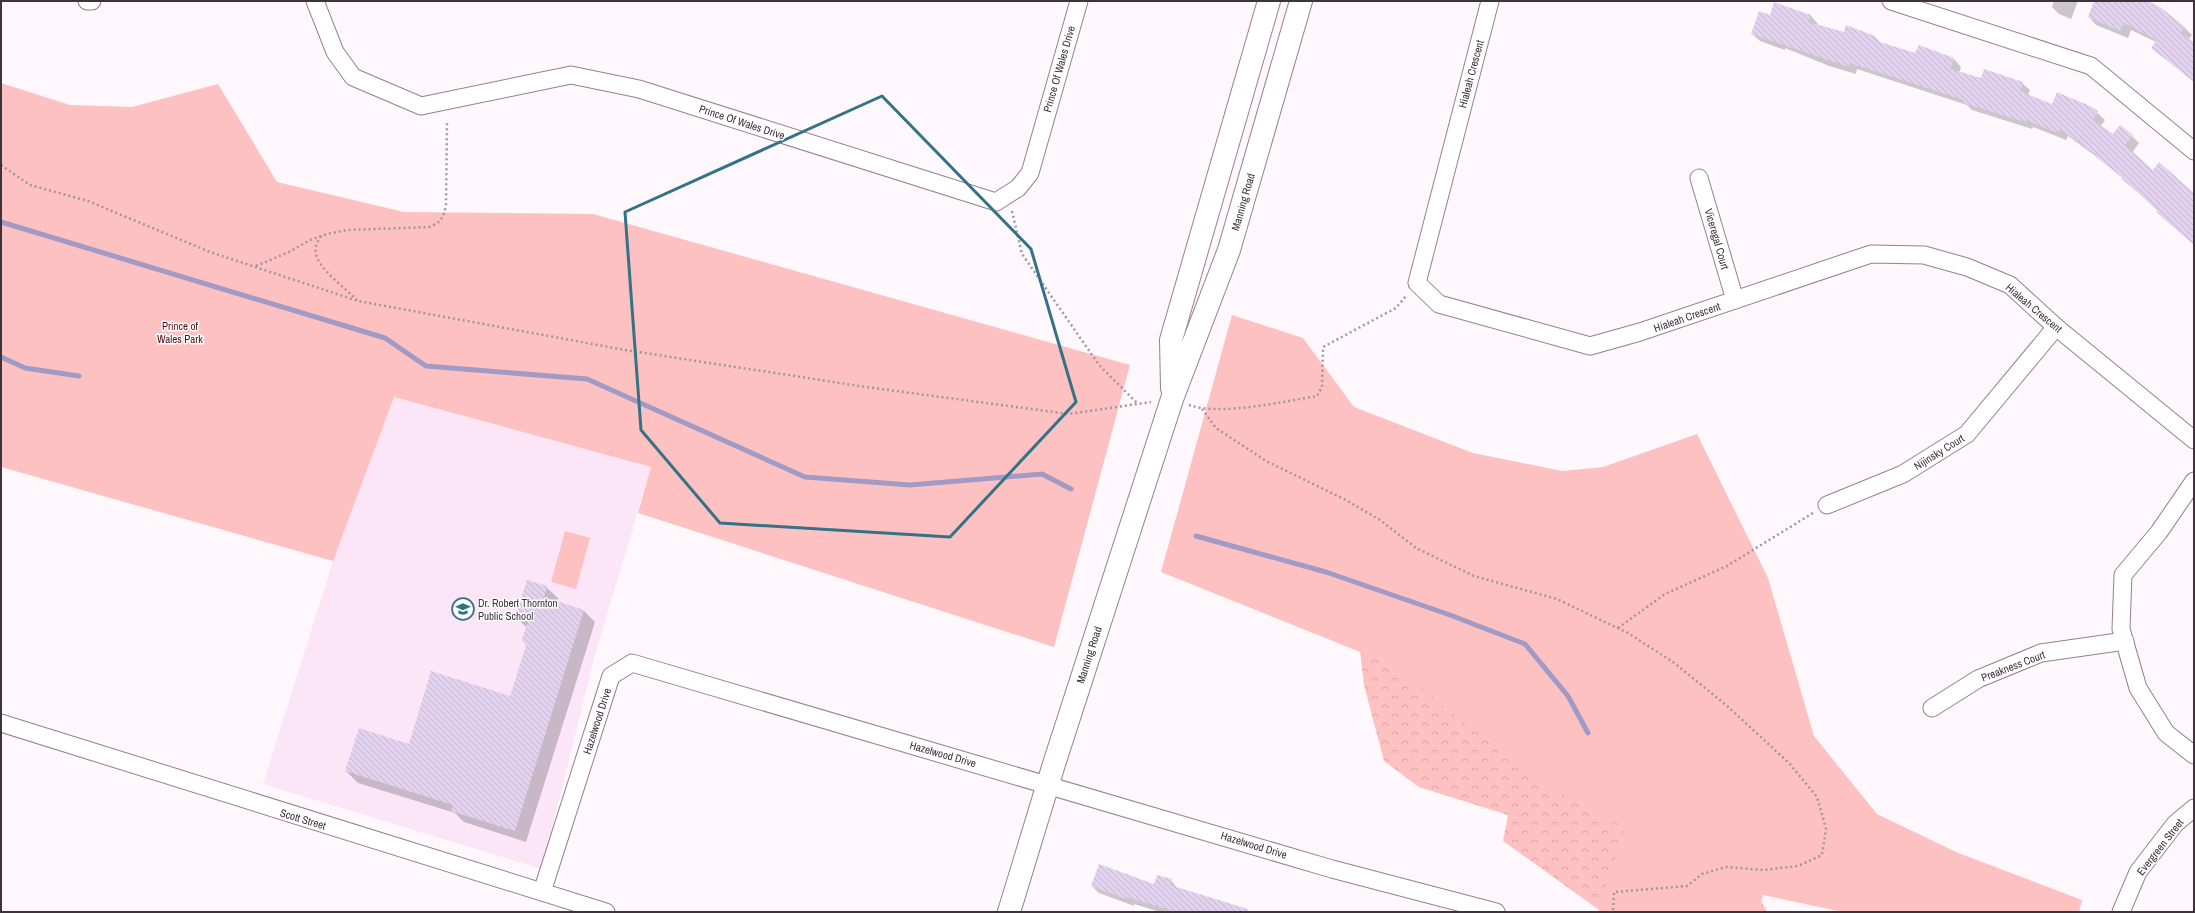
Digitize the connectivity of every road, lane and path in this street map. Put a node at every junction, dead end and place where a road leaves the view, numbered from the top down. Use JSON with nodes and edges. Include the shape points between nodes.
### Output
{"nodes":[{"id":1,"x":87,"y":1,"type":"edge"},
{"id":2,"x":92,"y":1,"type":"edge"},
{"id":3,"x":315,"y":1,"type":"edge"},
{"id":4,"x":1079,"y":1,"type":"edge"},
{"id":5,"x":1269,"y":1,"type":"edge"},
{"id":6,"x":1301,"y":1,"type":"edge"},
{"id":7,"x":1490,"y":1,"type":"edge"},
{"id":8,"x":1891,"y":1,"type":"edge"},
{"id":9,"x":447,"y":122,"type":"dead end"},
{"id":10,"x":2194,"y":151,"type":"edge"},
{"id":11,"x":1,"y":165,"type":"edge"},
{"id":12,"x":1699,"y":178,"type":"dead end"},
{"id":13,"x":1008,"y":195,"type":"junction"},
{"id":14,"x":321,"y":236,"type":"junction"},
{"id":15,"x":256,"y":266,"type":"junction"},
{"id":16,"x":1417,"y":283,"type":"junction"},
{"id":17,"x":358,"y":300,"type":"junction"},
{"id":18,"x":1735,"y":300,"type":"junction"},
{"id":19,"x":2056,"y":327,"type":"junction"},
{"id":20,"x":1172,"y":399,"type":"junction"},
{"id":21,"x":1138,"y":404,"type":"junction"},
{"id":22,"x":1201,"y":409,"type":"junction"},
{"id":23,"x":2194,"y":440,"type":"edge"},
{"id":24,"x":2194,"y":481,"type":"edge"},
{"id":25,"x":1827,"y":504,"type":"joint"},
{"id":26,"x":1618,"y":628,"type":"junction"},
{"id":27,"x":2124,"y":641,"type":"junction"},
{"id":28,"x":1932,"y":708,"type":"dead end"},
{"id":29,"x":1,"y":724,"type":"edge"},
{"id":30,"x":2194,"y":755,"type":"edge"},
{"id":31,"x":1048,"y":784,"type":"junction"},
{"id":32,"x":2194,"y":808,"type":"edge"},
{"id":33,"x":542,"y":892,"type":"junction"},
{"id":34,"x":606,"y":912,"type":"edge"},
{"id":35,"x":1009,"y":912,"type":"edge"},
{"id":36,"x":1496,"y":912,"type":"edge"},
{"id":37,"x":1613,"y":912,"type":"edge"},
{"id":38,"x":2121,"y":912,"type":"edge"}],
"edges":[{"from":1,"to":2,"type":"street"},
{"from":3,"to":13,"type":"street","name":"Prince Of Wales Drive","via":[[335,52],[353,77],[422,106],[571,75],[639,89],[996,202]]},
{"from":4,"to":13,"type":"street","name":"Prince Of Wales Drive","via":[[1030,173],[1018,188]]},
{"from":5,"to":20,"type":"main road","name":"Manning Road","via":[[1171,340]]},
{"from":6,"to":20,"type":"main road","name":"Manning Road","via":[[1229,250]]},
{"from":7,"to":16,"type":"street","name":"Hialeah Crescent"},
{"from":8,"to":10,"type":"street","via":[[2091,66]]},
{"from":9,"to":14,"type":"path","via":[[446,206],[444,217],[439,224],[429,227],[348,230]]},
{"from":11,"to":15,"type":"path","via":[[30,186],[88,202],[210,252]]},
{"from":12,"to":18,"type":"street","name":"Viceregal Court"},
{"from":13,"to":21,"type":"path","via":[[1022,254],[1099,365]]},
{"from":14,"to":15,"type":"path"},
{"from":14,"to":17,"type":"path","via":[[316,254],[323,267]]},
{"from":15,"to":17,"type":"path"},
{"from":16,"to":18,"type":"street","name":"Hialeah Crescent","via":[[1439,304],[1590,346]]},
{"from":16,"to":22,"type":"path","via":[[1396,308],[1323,347],[1322,387],[1317,396],[1250,406]]},
{"from":17,"to":21,"type":"path","via":[[625,350],[1069,414]]},
{"from":18,"to":19,"type":"street","name":"Hialeah Crescent","via":[[1871,254],[1924,255],[1967,267],[2010,285]]},
{"from":19,"to":23,"type":"street","name":"Hialeah Crescent"},
{"from":19,"to":25,"type":"street","name":"Nijinsky Court","via":[[1967,434],[1903,474]]},
{"from":20,"to":21,"type":"path"},
{"from":20,"to":22,"type":"path"},
{"from":20,"to":31,"type":"main road","name":"Manning Road"},
{"from":22,"to":26,"type":"path","via":[[1216,428],[1266,461],[1353,504],[1380,520],[1416,548],[1474,576],[1557,599]]},
{"from":24,"to":27,"type":"street","via":[[2159,532],[2123,575],[2121,629]]},
{"from":25,"to":26,"type":"path","via":[[1727,566],[1665,594]]},
{"from":26,"to":37,"type":"path","via":[[1673,662],[1726,705],[1789,763],[1817,797],[1826,829],[1822,855],[1798,866],[1763,870],[1726,867],[1702,874],[1687,886],[1614,892]]},
{"from":27,"to":28,"type":"street","name":"Preakness Court","via":[[2041,653],[1978,680]]},
{"from":27,"to":30,"type":"street","via":[[2138,688],[2166,732]]},
{"from":29,"to":33,"type":"street","name":"Scott Street"},
{"from":31,"to":33,"type":"street","name":"Hazelwood Drive","via":[[632,663],[611,676]]},
{"from":31,"to":35,"type":"main road","name":"Manning Road"},
{"from":31,"to":36,"type":"street","name":"Hazelwood Drive","via":[[1332,869]]},
{"from":32,"to":38,"type":"street","name":"Evergreen Street","via":[[2175,824],[2138,872]]},
{"from":33,"to":34,"type":"street","name":"Scott Street"}]}
